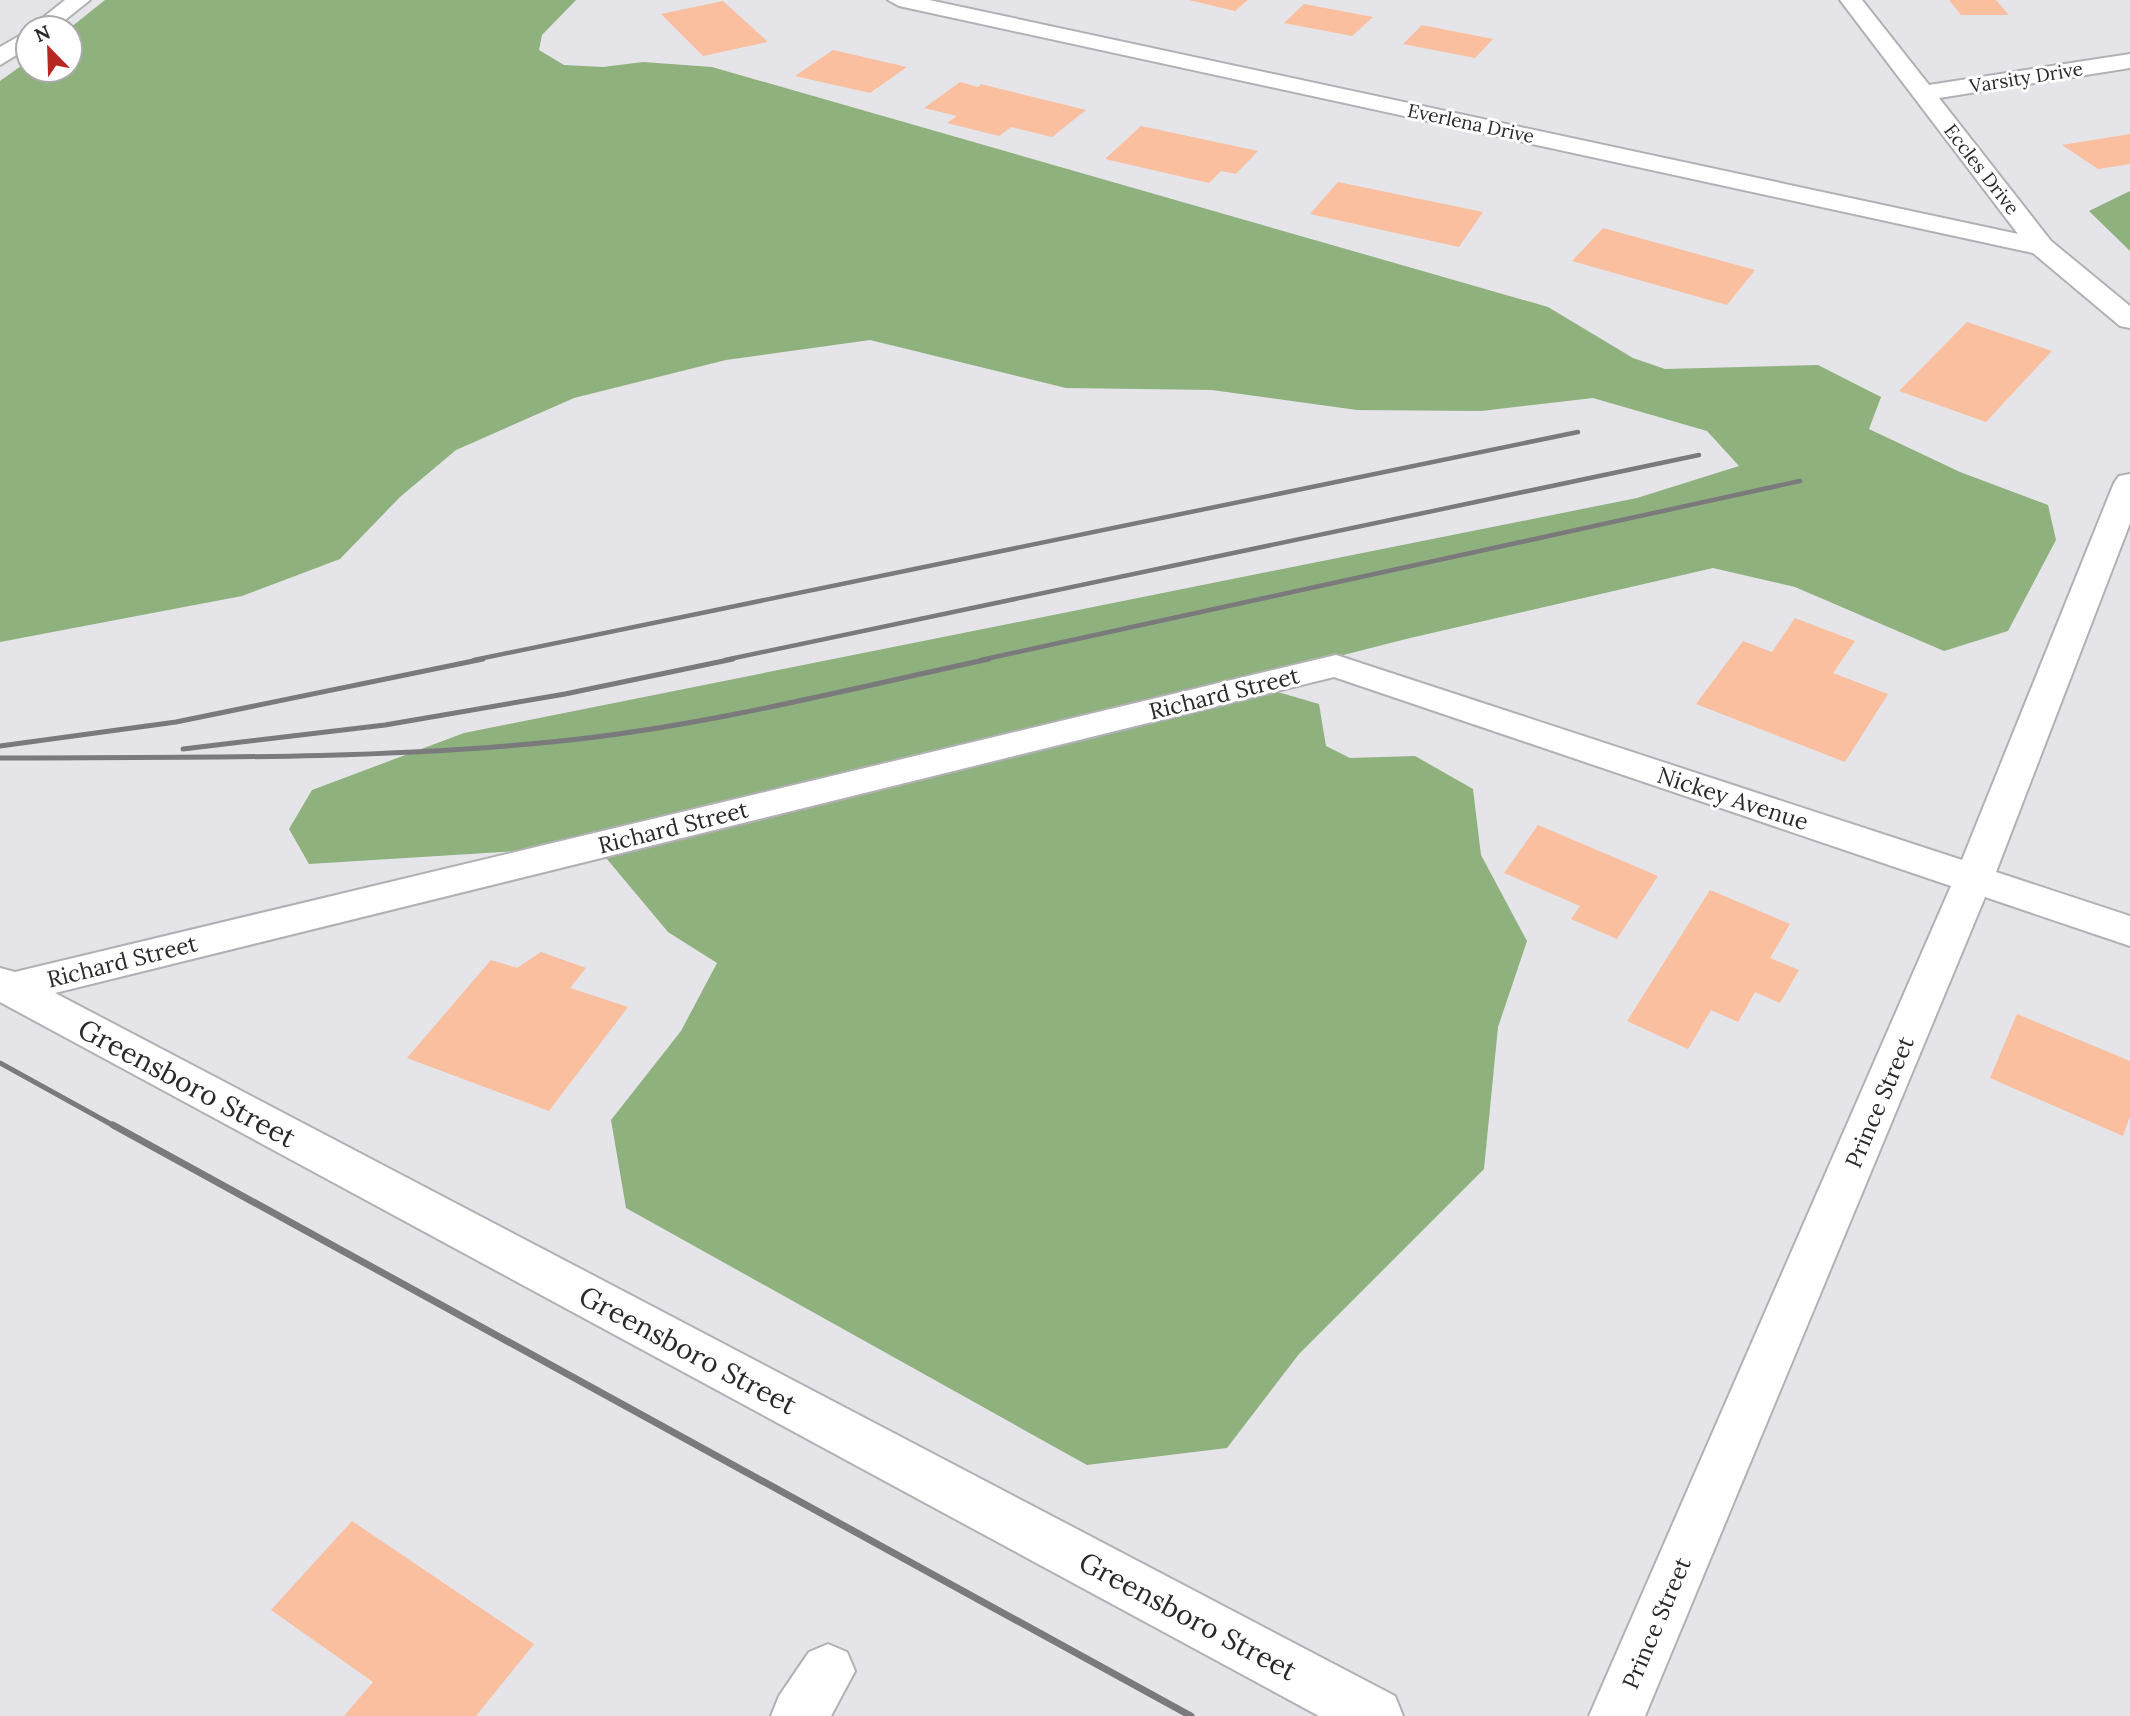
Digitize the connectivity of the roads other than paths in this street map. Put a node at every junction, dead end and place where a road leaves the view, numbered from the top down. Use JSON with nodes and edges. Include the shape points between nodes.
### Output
{"nodes":[{"id":1,"x":79,"y":0,"type":"edge"},
{"id":2,"x":899,"y":0,"type":"edge"},
{"id":3,"x":1851,"y":0,"type":"edge"},
{"id":4,"x":60,"y":14,"type":"edge"},
{"id":5,"x":2130,"y":61,"type":"edge"},
{"id":6,"x":1923,"y":93,"type":"junction"},
{"id":7,"x":2042,"y":247,"type":"junction"},
{"id":8,"x":2130,"y":320,"type":"edge"},
{"id":9,"x":2130,"y":483,"type":"edge"},
{"id":10,"x":1336,"y":666,"type":"joint"},
{"id":11,"x":1974,"y":878,"type":"junction"},
{"id":12,"x":2130,"y":931,"type":"edge"},
{"id":13,"x":5,"y":986,"type":"edge"},
{"id":14,"x":828,"y":1671,"type":"dead end"},
{"id":15,"x":799,"y":1716,"type":"edge"},
{"id":16,"x":1375,"y":1716,"type":"edge"},
{"id":17,"x":1617,"y":1716,"type":"edge"}],
"edges":[{"from":1,"to":4,"type":"street"},
{"from":2,"to":7,"type":"street","name":"Everlena Drive"},
{"from":3,"to":6,"type":"street","name":"Eccles Drive"},
{"from":5,"to":6,"type":"street","name":"Varsity Drive"},
{"from":6,"to":7,"type":"street","name":"Eccles Drive"},
{"from":7,"to":8,"type":"street","name":"Eccles Drive"},
{"from":9,"to":11,"type":"street","name":"Prince Street"},
{"from":10,"to":11,"type":"street","name":"Nickey Avenue"},
{"from":10,"to":13,"type":"street","name":"Richard Street"},
{"from":11,"to":12,"type":"street","name":"Nickey Avenue"},
{"from":11,"to":17,"type":"street","name":"Prince Street"},
{"from":13,"to":16,"type":"street","name":"Greensboro Street"},
{"from":14,"to":15,"type":"street"}]}
